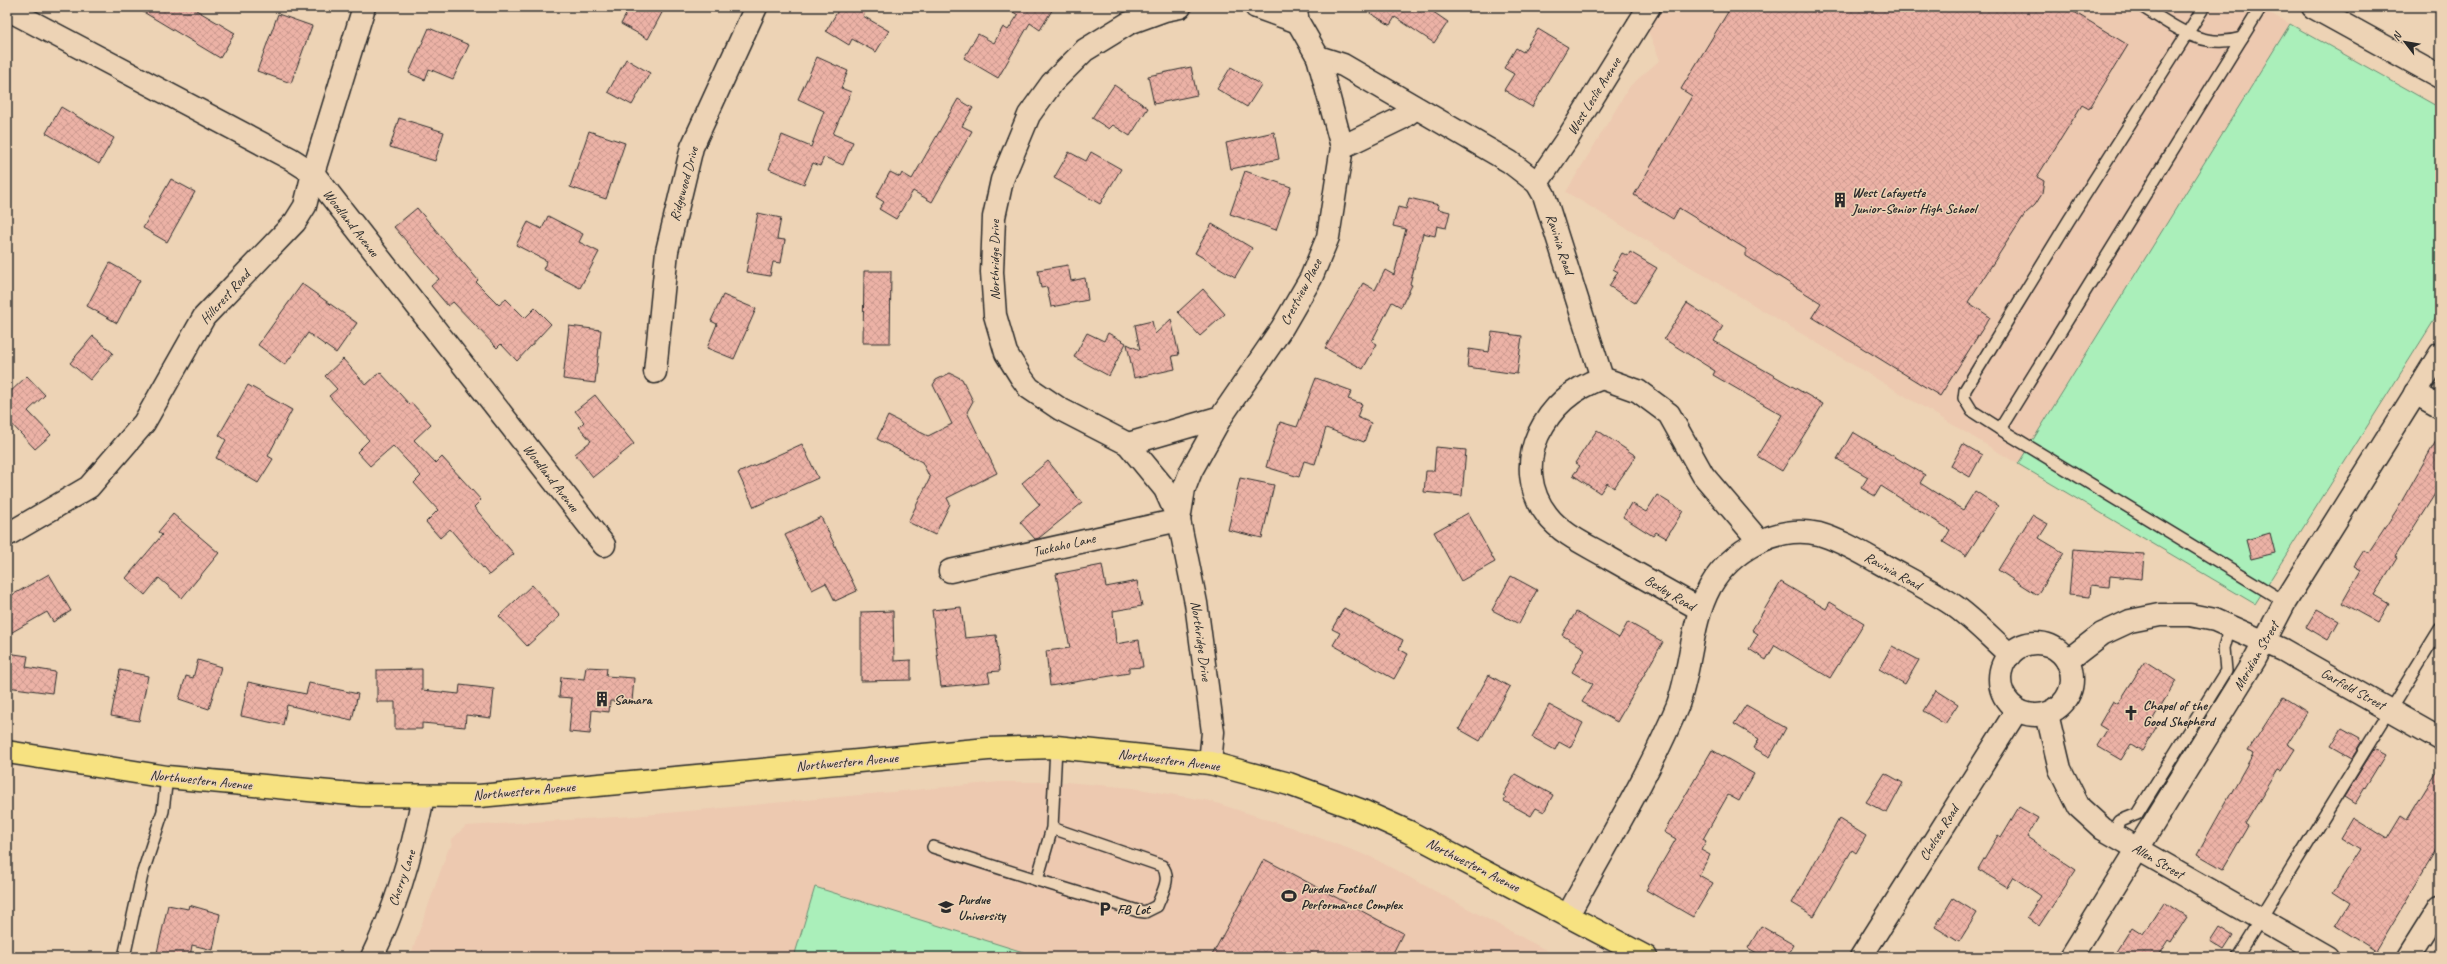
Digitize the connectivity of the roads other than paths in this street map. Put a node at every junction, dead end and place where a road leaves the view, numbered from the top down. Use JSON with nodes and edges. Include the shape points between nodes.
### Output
{"nodes":[{"id":1,"x":364,"y":7,"type":"edge"},
{"id":2,"x":756,"y":7,"type":"edge"},
{"id":3,"x":1180,"y":7,"type":"edge"},
{"id":4,"x":1256,"y":7,"type":"edge"},
{"id":5,"x":1649,"y":7,"type":"edge"},
{"id":6,"x":2143,"y":7,"type":"edge"},
{"id":7,"x":2204,"y":7,"type":"edge"},
{"id":8,"x":2261,"y":7,"type":"edge"},
{"id":9,"x":2313,"y":7,"type":"edge"},
{"id":10,"x":7,"y":9,"type":"edge"},
{"id":11,"x":1297,"y":15,"type":"edge"},
{"id":12,"x":2188,"y":34,"type":"junction"},
{"id":13,"x":2242,"y":38,"type":"junction"},
{"id":14,"x":1318,"y":57,"type":"junction"},
{"id":15,"x":2440,"y":77,"type":"edge"},
{"id":16,"x":1416,"y":108,"type":"junction"},
{"id":17,"x":1342,"y":147,"type":"junction"},
{"id":18,"x":313,"y":173,"type":"junction"},
{"id":19,"x":1537,"y":183,"type":"junction"},
{"id":20,"x":2440,"y":354,"type":"edge"},
{"id":21,"x":655,"y":372,"type":"dead end"},
{"id":22,"x":1602,"y":378,"type":"junction"},
{"id":23,"x":2416,"y":393,"type":"junction"},
{"id":24,"x":2440,"y":407,"type":"edge"},
{"id":25,"x":1221,"y":417,"type":"junction"},
{"id":26,"x":2000,"y":429,"type":"junction"},
{"id":27,"x":1128,"y":444,"type":"junction"},
{"id":28,"x":1178,"y":520,"type":"junction"},
{"id":29,"x":7,"y":535,"type":"edge"},
{"id":30,"x":1759,"y":541,"type":"junction"},
{"id":31,"x":604,"y":545,"type":"dead end"},
{"id":32,"x":950,"y":571,"type":"dead end"},
{"id":33,"x":2285,"y":602,"type":"junction"},
{"id":34,"x":1700,"y":609,"type":"junction"},
{"id":35,"x":2230,"y":625,"type":"junction"},
{"id":36,"x":2440,"y":629,"type":"edge"},
{"id":37,"x":2266,"y":641,"type":"junction"},
{"id":38,"x":2010,"y":655,"type":"junction"},
{"id":39,"x":2067,"y":661,"type":"junction"},
{"id":40,"x":2017,"y":710,"type":"junction"},
{"id":41,"x":2389,"y":710,"type":"junction"},
{"id":42,"x":2047,"y":714,"type":"junction"},
{"id":43,"x":2440,"y":739,"type":"edge"},
{"id":44,"x":1056,"y":747,"type":"junction"},
{"id":45,"x":7,"y":752,"type":"edge"},
{"id":46,"x":1210,"y":763,"type":"junction"},
{"id":47,"x":167,"y":777,"type":"junction"},
{"id":48,"x":423,"y":796,"type":"junction"},
{"id":49,"x":1052,"y":828,"type":"junction"},
{"id":50,"x":2112,"y":834,"type":"junction"},
{"id":51,"x":933,"y":847,"type":"dead end"},
{"id":52,"x":2138,"y":850,"type":"junction"},
{"id":53,"x":1037,"y":880,"type":"junction"},
{"id":54,"x":2440,"y":906,"type":"edge"},
{"id":55,"x":1568,"y":915,"type":"junction"},
{"id":56,"x":2260,"y":921,"type":"junction"},
{"id":57,"x":124,"y":957,"type":"edge"},
{"id":58,"x":372,"y":957,"type":"edge"},
{"id":59,"x":1646,"y":957,"type":"edge"},
{"id":60,"x":1861,"y":957,"type":"edge"},
{"id":61,"x":2071,"y":957,"type":"edge"},
{"id":62,"x":2237,"y":957,"type":"edge"},
{"id":63,"x":2327,"y":957,"type":"edge"},
{"id":64,"x":2408,"y":957,"type":"edge"}],
"edges":[{"from":1,"to":18,"type":"street","name":"Hillcrest Road"},
{"from":2,"to":21,"type":"street","name":"Ridgewood Drive","via":[[692,147],[667,251]]},
{"from":3,"to":27,"type":"street","name":"Northridge Drive","via":[[1129,23],[1085,50],[1052,83],[1029,115],[1002,180],[994,217],[992,272],[995,315],[1006,353],[1013,365],[1029,388],[1060,409]]},
{"from":4,"to":11,"type":"street"},
{"from":5,"to":19,"type":"street","name":"West Leslie Avenue"},
{"from":6,"to":12,"type":"lane"},
{"from":7,"to":12,"type":"lane"},
{"from":8,"to":13,"type":"lane"},
{"from":9,"to":15,"type":"street"},
{"from":10,"to":18,"type":"street","name":"Woodland Avenue"},
{"from":11,"to":14,"type":"street"},
{"from":12,"to":13,"type":"lane","via":[[2201,40],[2226,43]]},
{"from":12,"to":26,"type":"lane","via":[[2069,220],[1965,390],[1964,398],[1972,411]]},
{"from":13,"to":26,"type":"lane"},
{"from":14,"to":16,"type":"street","name":"Ravinia Road","via":[[1343,65]]},
{"from":14,"to":17,"type":"street","name":"Crestview Place"},
{"from":16,"to":17,"type":"street","via":[[1402,118]]},
{"from":16,"to":19,"type":"street","name":"Ravinia Road","via":[[1510,162]]},
{"from":17,"to":25,"type":"street","name":"Crestview Place","via":[[1328,237],[1312,278],[1282,328]]},
{"from":18,"to":29,"type":"street","name":"Hillcrest Road","via":[[305,206],[295,222],[204,317],[144,423],[88,487]]},
{"from":18,"to":31,"type":"street","name":"Woodland Avenue"},
{"from":19,"to":22,"type":"street","name":"Ravinia Road","via":[[1544,195]]},
{"from":20,"to":23,"type":"street","name":"Meridian Street"},
{"from":22,"to":30,"type":"street","via":[[1638,391],[1669,414],[1703,475]]},
{"from":22,"to":34,"type":"street","name":"Bexley Road","via":[[1580,386],[1556,407],[1543,424],[1532,448],[1530,477],[1535,492],[1547,515],[1569,535]]},
{"from":23,"to":24,"type":"street"},
{"from":23,"to":33,"type":"street","name":"Meridian Street"},
{"from":25,"to":27,"type":"street"},
{"from":25,"to":28,"type":"street","name":"Northridge Drive","via":[[1191,471],[1184,489]]},
{"from":26,"to":33,"type":"lane"},
{"from":27,"to":28,"type":"street","name":"Northridge Drive","via":[[1165,489]]},
{"from":28,"to":32,"type":"street","name":"Tuckaho Lane"},
{"from":28,"to":46,"type":"street","name":"Northridge Drive","via":[[1196,603],[1213,732]]},
{"from":30,"to":34,"type":"street","name":"Ravinia Road","via":[[1729,562],[1711,585]]},
{"from":30,"to":38,"type":"street","name":"Ravinia Road","via":[[1789,532],[1819,534],[1850,547],[1942,598]]},
{"from":33,"to":37,"type":"street","name":"Meridian Street"},
{"from":34,"to":55,"type":"street","name":"Bexley Road","via":[[1682,695],[1655,755]]},
{"from":35,"to":37,"type":"street"},
{"from":35,"to":39,"type":"street","via":[[2190,615],[2160,615],[2130,621],[2102,634]]},
{"from":35,"to":50,"type":"lane","via":[[2224,648],[2226,671],[2137,814],[2120,821]]},
{"from":36,"to":41,"type":"lane"},
{"from":37,"to":41,"type":"street","name":"Garfield Street"},
{"from":37,"to":52,"type":"street","name":"Meridian Street"},
{"from":38,"to":39,"type":"street","via":[[2029,644],[2040,644],[2051,646]]},
{"from":38,"to":40,"type":"street","via":[[2004,664],[2001,684],[2006,699]]},
{"from":39,"to":42,"type":"street","via":[[2072,681],[2070,692],[2057,709]]},
{"from":40,"to":42,"type":"street","via":[[2027,714]]},
{"from":40,"to":60,"type":"street","name":"Chelsea Road"},
{"from":41,"to":43,"type":"street","name":"Garfield Street"},
{"from":41,"to":56,"type":"lane"},
{"from":42,"to":50,"type":"street","name":"Allen Street","via":[[2060,769],[2079,807]]},
{"from":44,"to":46,"type":"main road","name":"Northwestern Avenue"},
{"from":44,"to":48,"type":"main road","name":"Northwestern Avenue","via":[[988,749],[479,796]]},
{"from":44,"to":49,"type":"lane"},
{"from":45,"to":47,"type":"main road","name":"Northwestern Avenue"},
{"from":46,"to":55,"type":"main road","name":"Northwestern Avenue","via":[[1289,784],[1360,810],[1409,832]]},
{"from":47,"to":48,"type":"main road","name":"Northwestern Avenue","via":[[362,795]]},
{"from":47,"to":57,"type":"lane","via":[[163,811],[142,875]]},
{"from":48,"to":58,"type":"street","name":"Cherry Lane","via":[[411,853],[384,932]]},
{"from":49,"to":53,"type":"lane"},
{"from":49,"to":53,"type":"lane","via":[[1154,863],[1166,871],[1167,879],[1157,906],[1146,912]]},
{"from":50,"to":52,"type":"street","name":"Allen Street"},
{"from":51,"to":53,"type":"lane"},
{"from":52,"to":56,"type":"street","name":"Allen Street"},
{"from":52,"to":61,"type":"street","name":"Meridian Street"},
{"from":54,"to":64,"type":"street"},
{"from":55,"to":59,"type":"main road","name":"Northwestern Avenue"},
{"from":56,"to":62,"type":"lane"},
{"from":56,"to":63,"type":"street","name":"Allen Street"}]}
